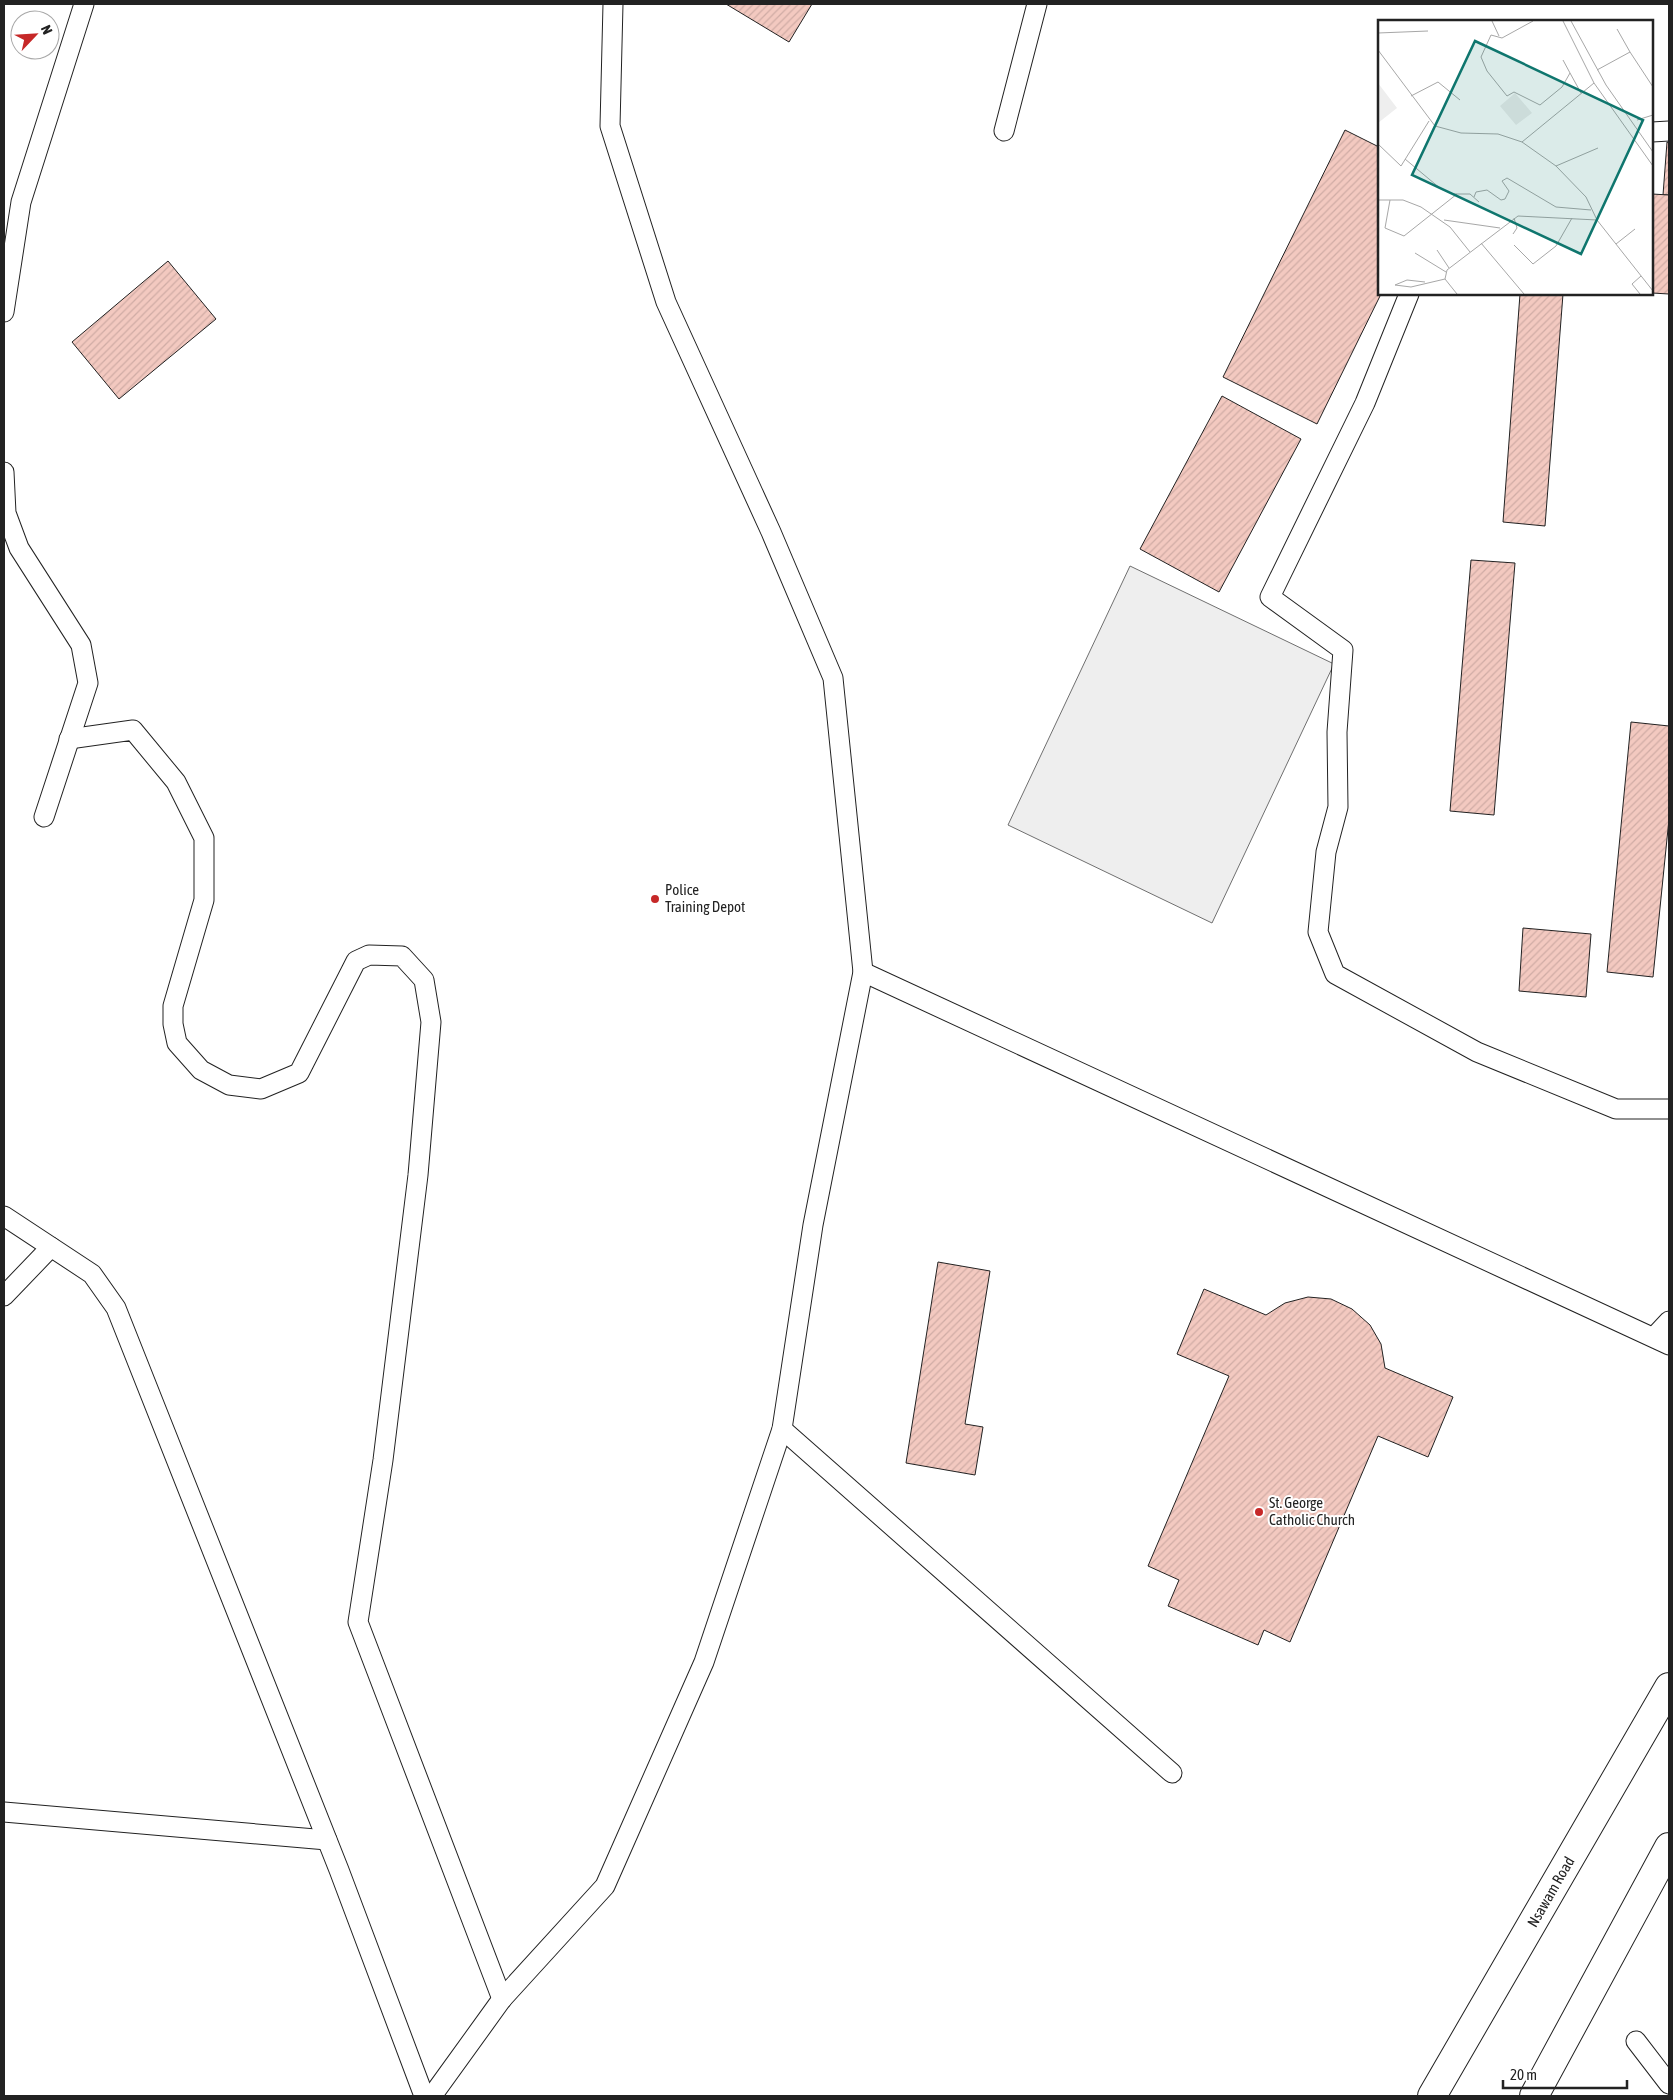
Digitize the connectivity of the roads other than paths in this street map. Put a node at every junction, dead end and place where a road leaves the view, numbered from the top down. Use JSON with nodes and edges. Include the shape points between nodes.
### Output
{"nodes":[{"id":1,"x":84,"y":4,"type":"edge"},
{"id":2,"x":613,"y":4,"type":"edge"},
{"id":3,"x":1037,"y":4,"type":"edge"},
{"id":4,"x":1004,"y":131,"type":"dead end"},
{"id":5,"x":1669,"y":131,"type":"edge"},
{"id":6,"x":1653,"y":132,"type":"edge"},
{"id":7,"x":1409,"y":295,"type":"edge"},
{"id":8,"x":4,"y":312,"type":"edge"},
{"id":9,"x":4,"y":472,"type":"edge"},
{"id":10,"x":11,"y":544,"type":"edge"},
{"id":11,"x":69,"y":739,"type":"junction"},
{"id":12,"x":44,"y":817,"type":"dead end"},
{"id":13,"x":863,"y":972,"type":"junction"},
{"id":14,"x":1669,"y":1109,"type":"edge"},
{"id":15,"x":4,"y":1216,"type":"edge"},
{"id":16,"x":51,"y":1247,"type":"junction"},
{"id":17,"x":4,"y":1296,"type":"edge"},
{"id":18,"x":1669,"y":1321,"type":"edge"},
{"id":19,"x":1662,"y":1341,"type":"edge"},
{"id":20,"x":782,"y":1429,"type":"junction"},
{"id":21,"x":1669,"y":1688,"type":"edge"},
{"id":22,"x":1172,"y":1774,"type":"dead end"},
{"id":23,"x":4,"y":1812,"type":"edge"},
{"id":24,"x":327,"y":1840,"type":"junction"},
{"id":25,"x":1669,"y":1846,"type":"edge"},
{"id":26,"x":502,"y":2000,"type":"junction"},
{"id":27,"x":1636,"y":2040,"type":"dead end"},
{"id":28,"x":1669,"y":2084,"type":"edge"},
{"id":29,"x":424,"y":2096,"type":"edge"},
{"id":30,"x":432,"y":2096,"type":"edge"},
{"id":31,"x":1432,"y":2096,"type":"edge"},
{"id":32,"x":1534,"y":2096,"type":"edge"}],
"edges":[{"from":1,"to":8,"type":"lane","via":[[21,202]]},
{"from":2,"to":13,"type":"lane","via":[[610,126],[666,302],[771,532],[833,678]]},
{"from":3,"to":4,"type":"lane"},
{"from":5,"to":6,"type":"lane"},
{"from":7,"to":14,"type":"lane","via":[[1366,403],[1270,597],[1343,650],[1337,732],[1338,806],[1326,852],[1318,932],[1335,974],[1477,1052],[1616,1109]]},
{"from":9,"to":10,"type":"lane"},
{"from":10,"to":11,"type":"lane","via":[[81,645],[88,683]]},
{"from":11,"to":12,"type":"lane"},
{"from":11,"to":26,"type":"lane","via":[[133,730],[176,782],[204,838],[204,900],[174,1006],[173,1024],[177,1043],[201,1070],[229,1085],[261,1089],[299,1073],[356,961],[369,955],[402,956],[424,980],[431,1022],[418,1175],[383,1460],[358,1622]]},
{"from":13,"to":19,"type":"lane"},
{"from":13,"to":20,"type":"lane","via":[[813,1224]]},
{"from":15,"to":16,"type":"lane"},
{"from":16,"to":17,"type":"lane"},
{"from":16,"to":24,"type":"lane","via":[[92,1274],[116,1308]]},
{"from":18,"to":19,"type":"lane"},
{"from":20,"to":22,"type":"lane"},
{"from":20,"to":26,"type":"lane","via":[[704,1662],[605,1886]]},
{"from":21,"to":31,"type":"highway","name":"Nsawam Road"},
{"from":23,"to":24,"type":"lane"},
{"from":24,"to":29,"type":"lane"},
{"from":25,"to":32,"type":"highway"},
{"from":26,"to":30,"type":"lane"},
{"from":27,"to":28,"type":"lane"}]}
